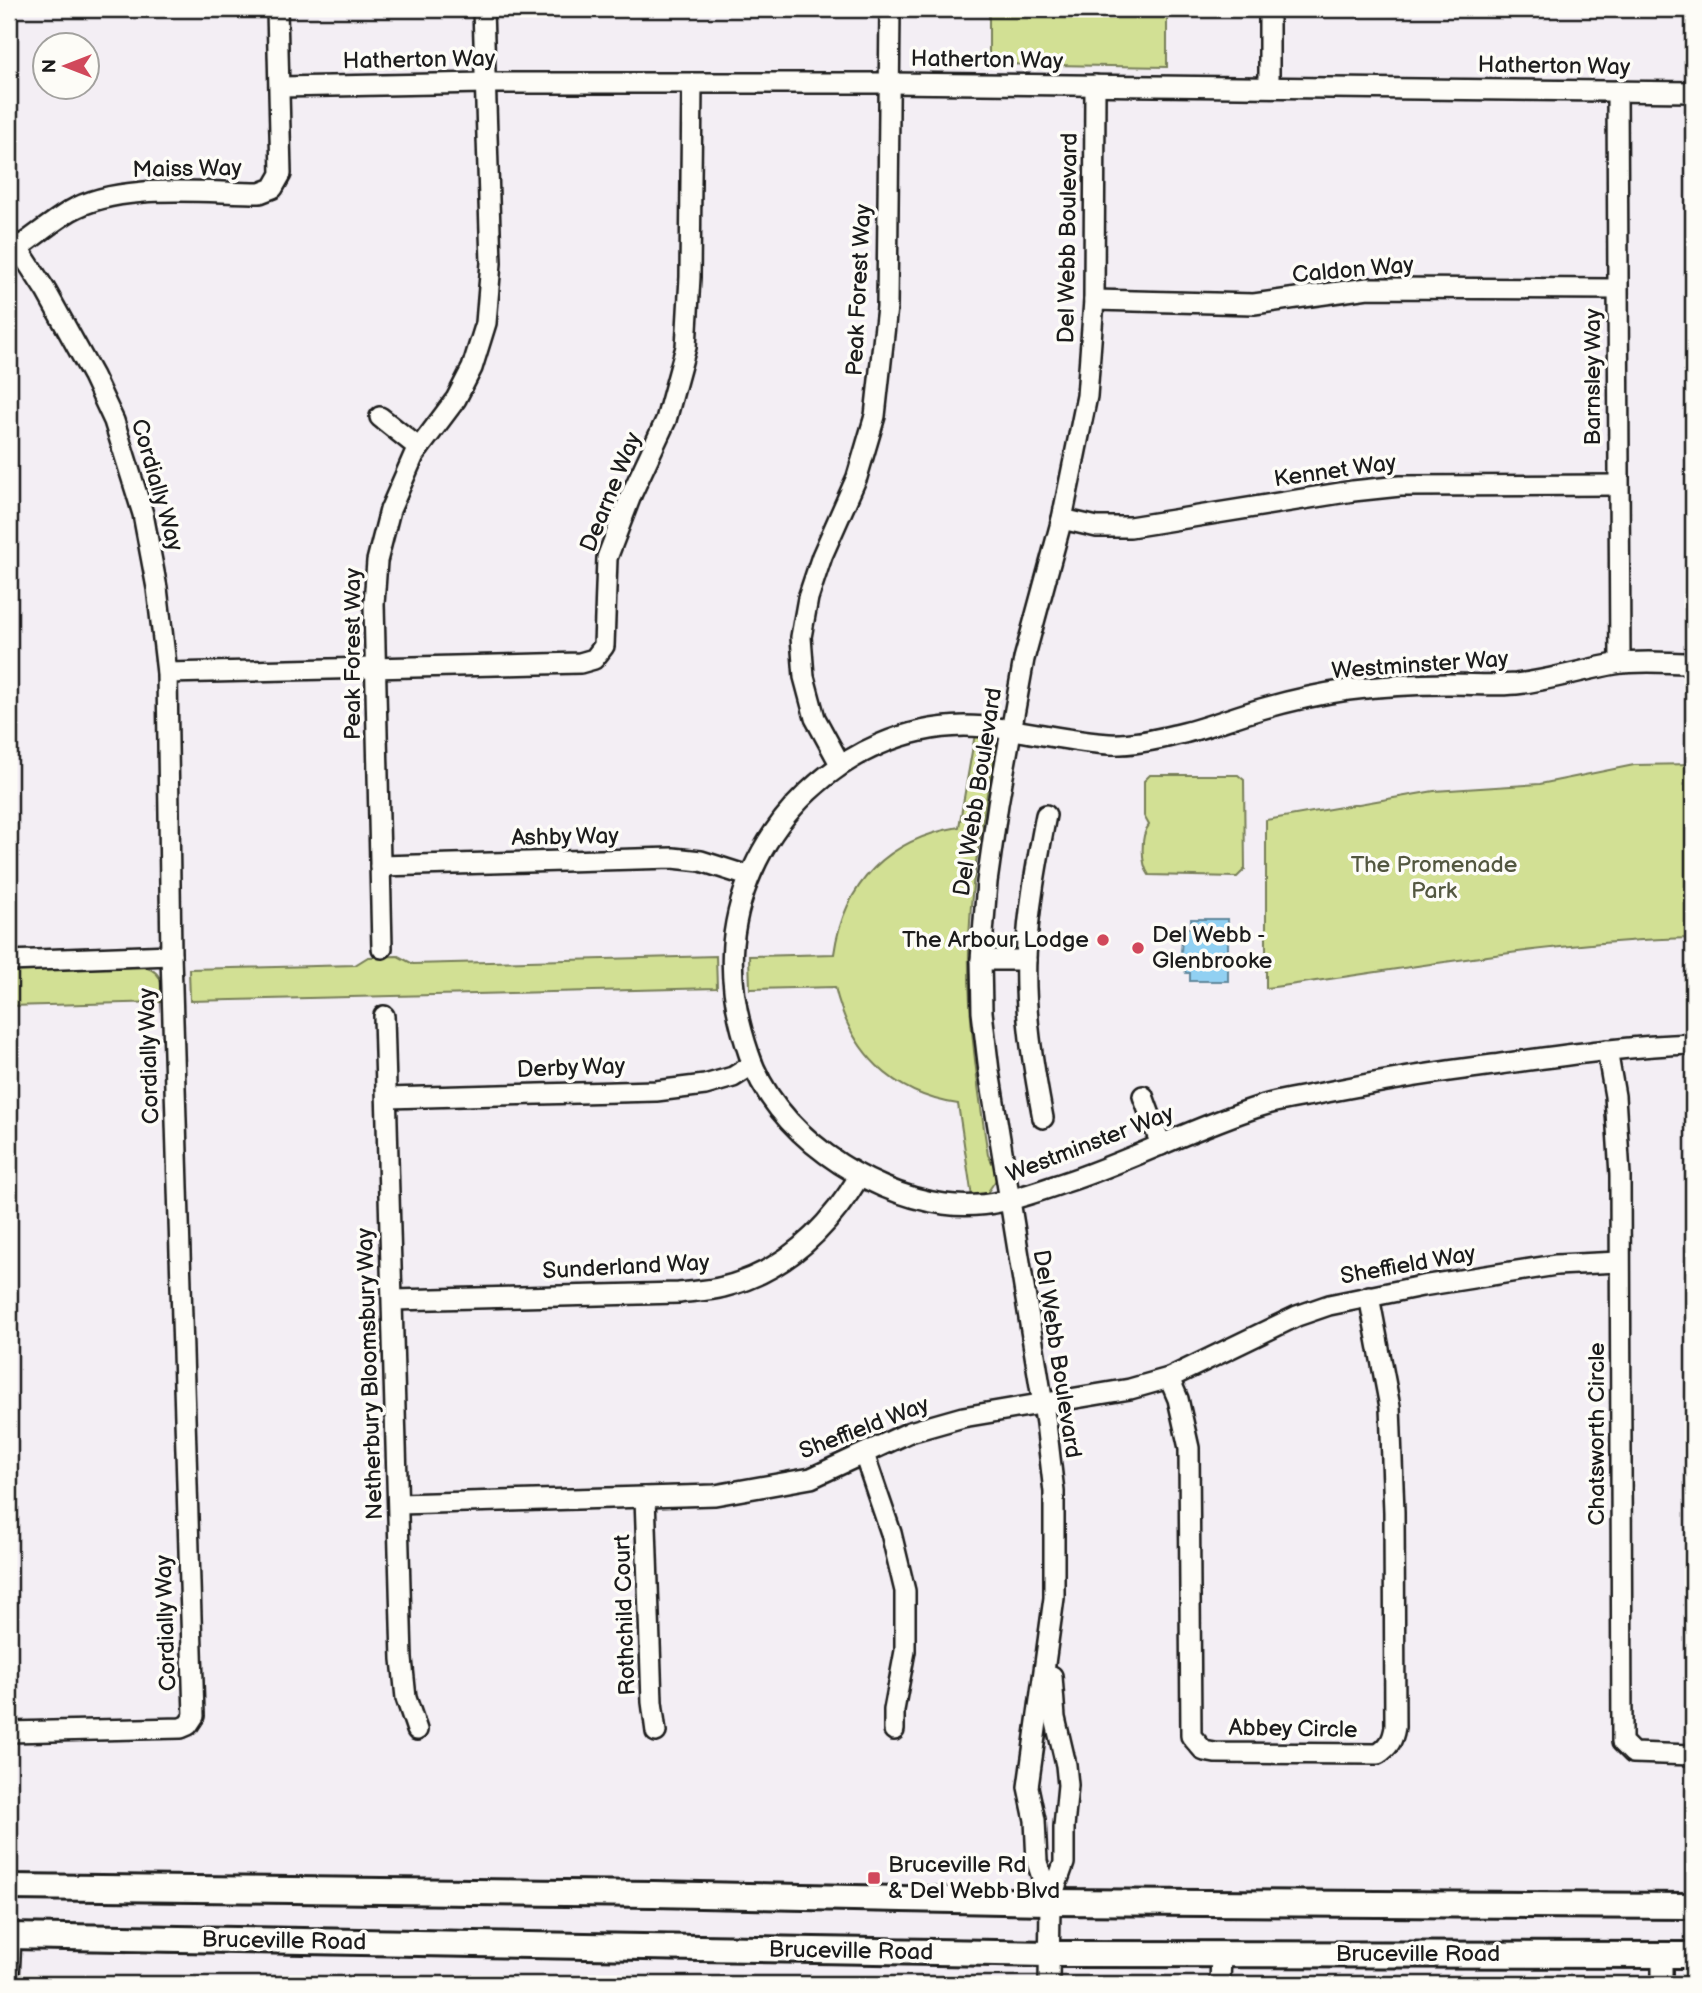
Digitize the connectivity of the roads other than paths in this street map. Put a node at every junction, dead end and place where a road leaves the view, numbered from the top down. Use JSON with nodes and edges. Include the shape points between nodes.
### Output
{"nodes":[{"id":1,"x":277,"y":9,"type":"edge"},
{"id":2,"x":483,"y":9,"type":"edge"},
{"id":3,"x":890,"y":9,"type":"edge"},
{"id":4,"x":1269,"y":9,"type":"edge"},
{"id":5,"x":485,"y":83,"type":"junction"},
{"id":6,"x":692,"y":83,"type":"junction"},
{"id":7,"x":888,"y":83,"type":"junction"},
{"id":8,"x":1095,"y":85,"type":"junction"},
{"id":9,"x":1269,"y":86,"type":"junction"},
{"id":10,"x":280,"y":87,"type":"junction"},
{"id":11,"x":1617,"y":91,"type":"junction"},
{"id":12,"x":1693,"y":92,"type":"edge"},
{"id":13,"x":13,"y":244,"type":"edge"},
{"id":14,"x":1617,"y":289,"type":"junction"},
{"id":15,"x":1094,"y":300,"type":"junction"},
{"id":16,"x":380,"y":417,"type":"dead end"},
{"id":17,"x":419,"y":448,"type":"junction"},
{"id":18,"x":1618,"y":485,"type":"junction"},
{"id":19,"x":1062,"y":519,"type":"junction"},
{"id":20,"x":1620,"y":663,"type":"junction"},
{"id":21,"x":1693,"y":663,"type":"edge"},
{"id":22,"x":376,"y":668,"type":"junction"},
{"id":23,"x":167,"y":673,"type":"junction"},
{"id":24,"x":1009,"y":730,"type":"junction"},
{"id":25,"x":840,"y":764,"type":"junction"},
{"id":26,"x":1046,"y":815,"type":"dead end"},
{"id":27,"x":380,"y":866,"type":"junction"},
{"id":28,"x":748,"y":876,"type":"junction"},
{"id":29,"x":382,"y":948,"type":"dead end"},
{"id":30,"x":171,"y":955,"type":"junction"},
{"id":31,"x":981,"y":960,"type":"junction"},
{"id":32,"x":1026,"y":960,"type":"junction"},
{"id":33,"x":9,"y":961,"type":"edge"},
{"id":34,"x":384,"y":1016,"type":"dead end"},
{"id":35,"x":1693,"y":1044,"type":"edge"},
{"id":36,"x":1607,"y":1050,"type":"junction"},
{"id":37,"x":752,"y":1065,"type":"junction"},
{"id":38,"x":1143,"y":1096,"type":"dead end"},
{"id":39,"x":387,"y":1098,"type":"junction"},
{"id":40,"x":1043,"y":1118,"type":"dead end"},
{"id":41,"x":1161,"y":1145,"type":"junction"},
{"id":42,"x":859,"y":1177,"type":"junction"},
{"id":43,"x":1008,"y":1202,"type":"junction"},
{"id":44,"x":1619,"y":1262,"type":"junction"},
{"id":45,"x":1369,"y":1296,"type":"junction"},
{"id":46,"x":393,"y":1300,"type":"junction"},
{"id":47,"x":1169,"y":1378,"type":"junction"},
{"id":48,"x":1042,"y":1405,"type":"junction"},
{"id":49,"x":864,"y":1454,"type":"junction"},
{"id":50,"x":645,"y":1497,"type":"junction"},
{"id":51,"x":399,"y":1504,"type":"junction"},
{"id":52,"x":1051,"y":1635,"type":"junction"},
{"id":53,"x":417,"y":1730,"type":"dead end"},
{"id":54,"x":894,"y":1730,"type":"dead end"},
{"id":55,"x":9,"y":1732,"type":"edge"},
{"id":56,"x":656,"y":1732,"type":"dead end"},
{"id":57,"x":1693,"y":1755,"type":"edge"},
{"id":58,"x":9,"y":1887,"type":"edge"},
{"id":59,"x":1050,"y":1902,"type":"junction"},
{"id":60,"x":1693,"y":1906,"type":"edge"},
{"id":61,"x":10,"y":1936,"type":"edge"},
{"id":62,"x":1050,"y":1954,"type":"junction"},
{"id":63,"x":1221,"y":1954,"type":"junction"},
{"id":64,"x":1662,"y":1955,"type":"junction"},
{"id":65,"x":1693,"y":1955,"type":"edge"},
{"id":66,"x":9,"y":1978,"type":"edge"},
{"id":67,"x":1049,"y":1984,"type":"edge"},
{"id":68,"x":1220,"y":1984,"type":"edge"},
{"id":69,"x":1662,"y":1984,"type":"edge"}],
"edges":[{"from":1,"to":10,"type":"street","name":"Maiss Way"},
{"from":2,"to":5,"type":"street","name":"Peak Forest Way"},
{"from":3,"to":7,"type":"street","name":"Peak Forest Way"},
{"from":4,"to":9,"type":"street"},
{"from":5,"to":6,"type":"street","name":"Hatherton Way"},
{"from":5,"to":10,"type":"street","name":"Hatherton Way"},
{"from":5,"to":17,"type":"street","name":"Peak Forest Way","via":[[491,263],[486,324],[456,399]]},
{"from":6,"to":7,"type":"street","name":"Hatherton Way"},
{"from":6,"to":22,"type":"street","name":"Dearne Way","via":[[686,347],[666,420],[607,558],[604,646],[594,659],[580,663]]},
{"from":7,"to":8,"type":"street","name":"Hatherton Way"},
{"from":7,"to":25,"type":"street","name":"Peak Forest Way","via":[[887,307],[875,416],[857,477],[822,556],[801,637],[804,677],[815,718]]},
{"from":8,"to":9,"type":"street","name":"Hatherton Way"},
{"from":8,"to":15,"type":"street","name":"Del Webb Boulevard"},
{"from":9,"to":11,"type":"street","name":"Hatherton Way"},
{"from":10,"to":13,"type":"street","name":"Maiss Way","via":[[281,174],[273,188],[260,193],[135,192],[102,198],[71,210]]},
{"from":11,"to":12,"type":"street","name":"Hatherton Way"},
{"from":11,"to":14,"type":"street","name":"Barnsley Way"},
{"from":13,"to":23,"type":"street","name":"Cordially Way","via":[[46,291],[114,421],[152,551]]},
{"from":14,"to":15,"type":"street","name":"Caldon Way","via":[[1368,288],[1254,304]]},
{"from":14,"to":18,"type":"street","name":"Barnsley Way"},
{"from":15,"to":19,"type":"street","name":"Del Webb Boulevard","via":[[1087,396]]},
{"from":16,"to":17,"type":"street"},
{"from":17,"to":22,"type":"street","name":"Peak Forest Way","via":[[390,510],[377,561]]},
{"from":18,"to":19,"type":"street","name":"Kennet Way","via":[[1401,485],[1130,527],[1097,527]]},
{"from":18,"to":20,"type":"street","name":"Barnsley Way"},
{"from":19,"to":24,"type":"street","name":"Del Webb Boulevard"},
{"from":20,"to":21,"type":"street","name":"Westminster Way"},
{"from":20,"to":24,"type":"street","name":"Westminster Way","via":[[1513,684],[1349,690],[1268,707],[1179,735],[1114,745]]},
{"from":22,"to":23,"type":"street","name":"Dearne Way"},
{"from":22,"to":27,"type":"street","name":"Peak Forest Way"},
{"from":23,"to":30,"type":"street","name":"Cordially Way"},
{"from":24,"to":25,"type":"street","name":"Westminster Way","via":[[960,726],[917,733]]},
{"from":24,"to":31,"type":"street","name":"Del Webb Boulevard","via":[[986,882]]},
{"from":25,"to":28,"type":"street","name":"Westminster Way","via":[[783,819]]},
{"from":26,"to":32,"type":"street","via":[[1031,895]]},
{"from":27,"to":28,"type":"street","name":"Ashby Way","via":[[673,858],[701,861]]},
{"from":27,"to":29,"type":"street","name":"Peak Forest Way"},
{"from":28,"to":37,"type":"street","name":"Westminster Way","via":[[732,948],[733,989]]},
{"from":30,"to":33,"type":"street"},
{"from":30,"to":55,"type":"street","name":"Cordially Way","via":[[194,1716],[181,1728]]},
{"from":31,"to":32,"type":"street"},
{"from":31,"to":43,"type":"street","name":"Del Webb Boulevard","via":[[982,1012]]},
{"from":32,"to":40,"type":"street","via":[[1028,1024]]},
{"from":34,"to":39,"type":"street","name":"Netherbury Bloomsbury Way"},
{"from":35,"to":36,"type":"street","name":"Westminster Way"},
{"from":36,"to":41,"type":"street","name":"Westminster Way","via":[[1414,1075],[1265,1105]]},
{"from":36,"to":44,"type":"street","name":"Chatsworth Circle","via":[[1620,1175]]},
{"from":37,"to":39,"type":"street","name":"Derby Way","via":[[733,1077],[705,1085],[656,1091]]},
{"from":37,"to":42,"type":"street","name":"Westminster Way","via":[[788,1119],[814,1145]]},
{"from":38,"to":41,"type":"street"},
{"from":39,"to":46,"type":"street","name":"Netherbury Bloomsbury Way"},
{"from":41,"to":43,"type":"street","name":"Westminster Way"},
{"from":42,"to":43,"type":"street","name":"Westminster Way","via":[[934,1202],[970,1206]]},
{"from":42,"to":46,"type":"street","name":"Sunderland Way","via":[[808,1243],[770,1270],[722,1288]]},
{"from":43,"to":48,"type":"street","name":"Del Webb Boulevard"},
{"from":44,"to":45,"type":"street","name":"Sheffield Way","via":[[1556,1265]]},
{"from":44,"to":57,"type":"street","name":"Chatsworth Circle","via":[[1622,1742],[1633,1753]]},
{"from":45,"to":47,"type":"street","name":"Sheffield Way","via":[[1297,1316]]},
{"from":45,"to":47,"type":"street","name":"Abbey Circle","via":[[1390,1407],[1394,1511],[1395,1727],[1393,1739],[1378,1754],[1215,1753],[1205,1751],[1191,1736],[1189,1448]]},
{"from":46,"to":51,"type":"street","name":"Netherbury Bloomsbury Way"},
{"from":47,"to":48,"type":"street","name":"Sheffield Way"},
{"from":48,"to":49,"type":"street","name":"Sheffield Way","via":[[963,1417],[910,1432]]},
{"from":48,"to":52,"type":"street","name":"Del Webb Boulevard","via":[[1054,1492]]},
{"from":49,"to":50,"type":"street","name":"Sheffield Way","via":[[811,1478],[715,1495]]},
{"from":49,"to":54,"type":"street","via":[[905,1591],[905,1651]]},
{"from":50,"to":51,"type":"street","name":"Sheffield Way"},
{"from":50,"to":56,"type":"street","name":"Rothchild Court"},
{"from":51,"to":53,"type":"street","name":"Netherbury Bloomsbury Way","via":[[405,1698]]},
{"from":52,"to":59,"type":"street","name":"Del Webb Boulevard","via":[[1055,1718],[1068,1785],[1064,1863]]},
{"from":52,"to":59,"type":"street","name":"Del Webb Boulevard","via":[[1028,1787],[1037,1862]]},
{"from":58,"to":59,"type":"main road"},
{"from":59,"to":60,"type":"main road"},
{"from":59,"to":62,"type":"street","name":"Del Webb Boulevard"},
{"from":61,"to":62,"type":"main road","name":"Bruceville Road"},
{"from":61,"to":66,"type":"street"},
{"from":62,"to":63,"type":"main road","name":"Bruceville Road"},
{"from":62,"to":67,"type":"street","name":"Del Webb Boulevard"},
{"from":63,"to":64,"type":"main road","name":"Bruceville Road"},
{"from":63,"to":68,"type":"street"},
{"from":64,"to":65,"type":"main road","name":"Bruceville Road"},
{"from":64,"to":69,"type":"street"}]}
